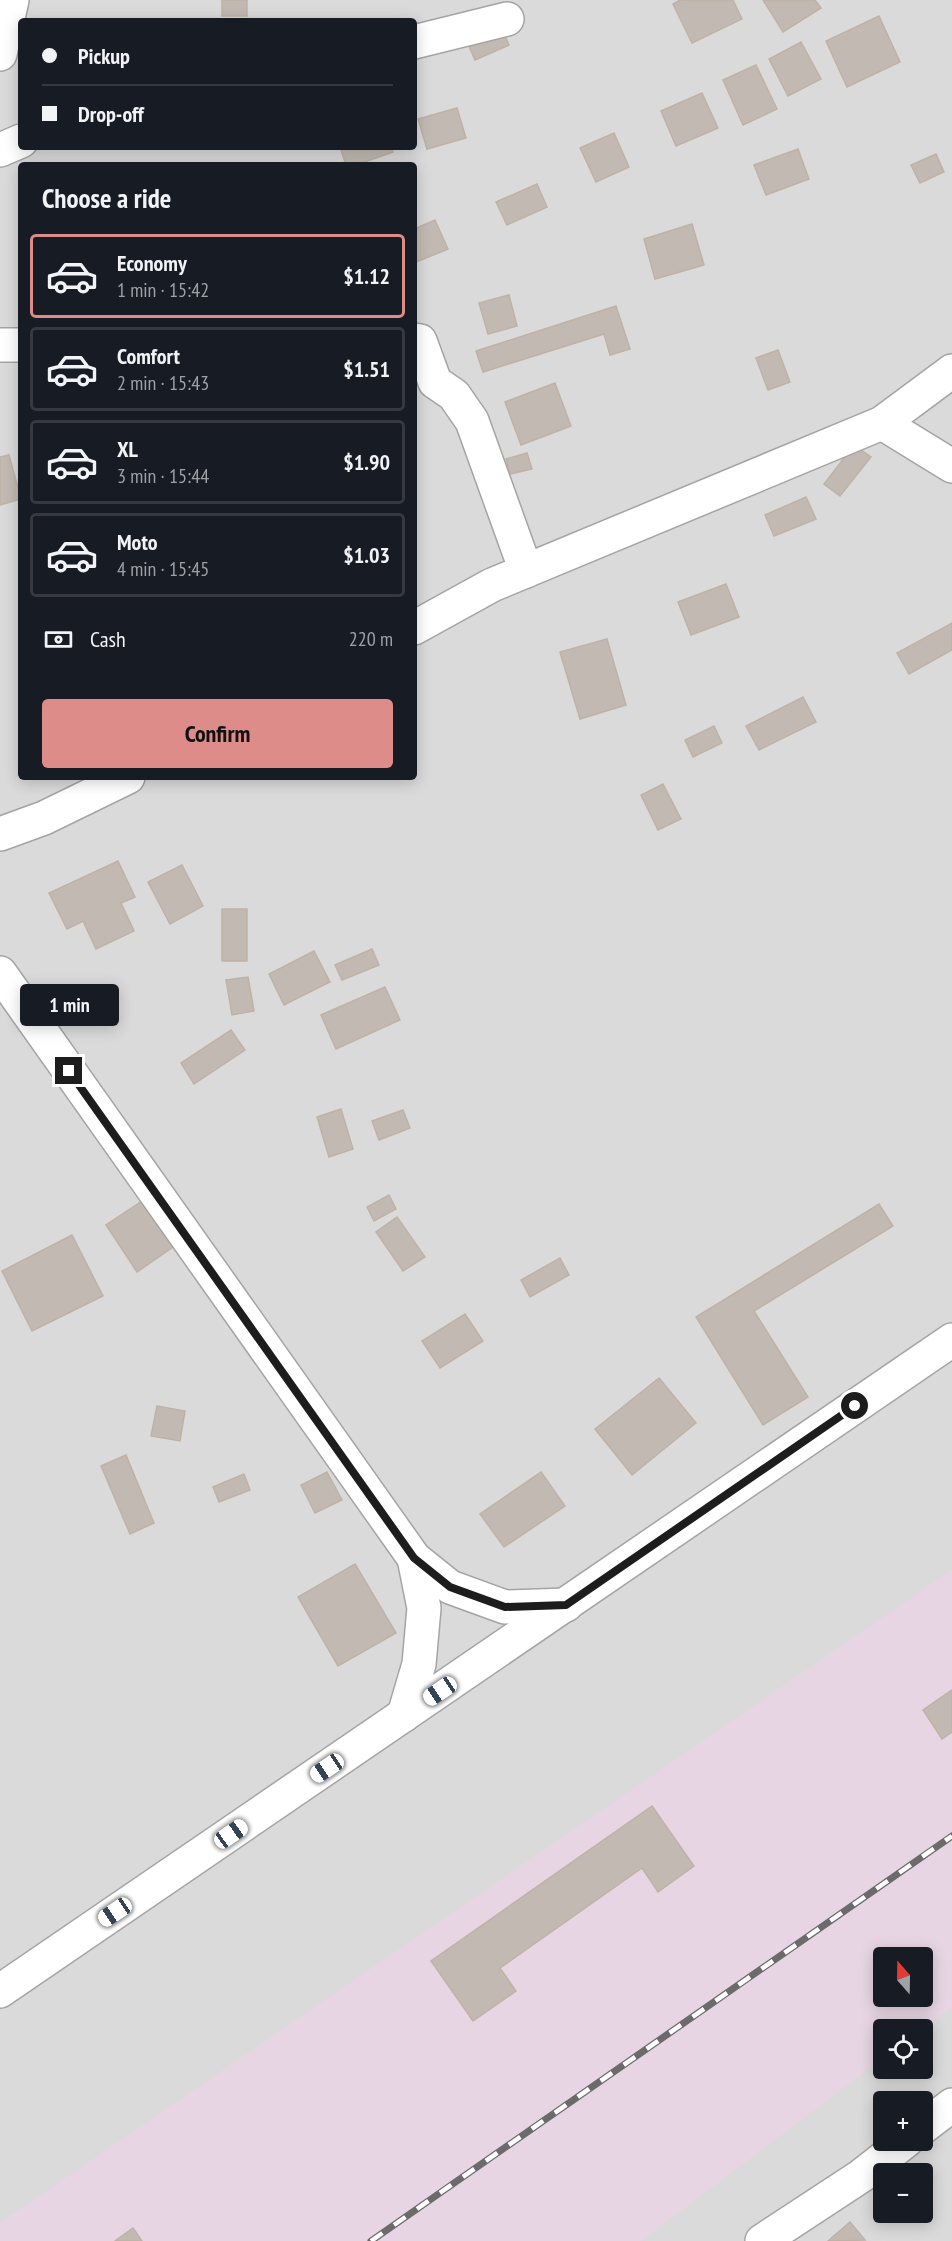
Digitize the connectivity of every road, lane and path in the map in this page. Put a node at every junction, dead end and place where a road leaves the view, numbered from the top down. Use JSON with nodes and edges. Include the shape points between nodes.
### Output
{"nodes":[{"id":1,"x":12,"y":0,"type":"edge"},
{"id":2,"x":507,"y":19,"type":"dead end"},
{"id":3,"x":417,"y":41,"type":"edge"},
{"id":4,"x":0,"y":54,"type":"edge"},
{"id":5,"x":18,"y":142,"type":"edge"},
{"id":6,"x":0,"y":150,"type":"edge"},
{"id":7,"x":417,"y":340,"type":"edge"},
{"id":8,"x":0,"y":345,"type":"edge"},
{"id":9,"x":18,"y":345,"type":"edge"},
{"id":10,"x":952,"y":371,"type":"edge"},
{"id":11,"x":882,"y":423,"type":"junction"},
{"id":12,"x":952,"y":466,"type":"edge"},
{"id":13,"x":526,"y":571,"type":"junction"},
{"id":14,"x":417,"y":626,"type":"edge"},
{"id":15,"x":122,"y":780,"type":"edge"},
{"id":16,"x":0,"y":834,"type":"edge"},
{"id":17,"x":0,"y":973,"type":"edge"},
{"id":18,"x":952,"y":1340,"type":"edge"},
{"id":19,"x":414,"y":1558,"type":"junction"},
{"id":20,"x":566,"y":1605,"type":"junction"},
{"id":21,"x":404,"y":1715,"type":"junction"},
{"id":22,"x":0,"y":1991,"type":"edge"},
{"id":23,"x":952,"y":2105,"type":"edge"},
{"id":24,"x":933,"y":2120,"type":"edge"},
{"id":25,"x":893,"y":2151,"type":"edge"},
{"id":26,"x":762,"y":2241,"type":"edge"}],
"edges":[{"from":1,"to":4,"type":"street"},
{"from":2,"to":3,"type":"street"},
{"from":5,"to":6,"type":"street"},
{"from":7,"to":13,"type":"street","via":[[435,382],[454,395],[472,421]]},
{"from":8,"to":9,"type":"street"},
{"from":10,"to":11,"type":"street"},
{"from":11,"to":12,"type":"street"},
{"from":11,"to":13,"type":"street"},
{"from":13,"to":14,"type":"street"},
{"from":15,"to":16,"type":"street","via":[[44,818]]},
{"from":17,"to":19,"type":"street"},
{"from":18,"to":20,"type":"street"},
{"from":19,"to":20,"type":"street","via":[[450,1587],[505,1607]]},
{"from":19,"to":21,"type":"street","via":[[424,1608],[419,1664]]},
{"from":20,"to":21,"type":"street"},
{"from":21,"to":22,"type":"street"},
{"from":23,"to":24,"type":"street"},
{"from":25,"to":26,"type":"street"}]}
